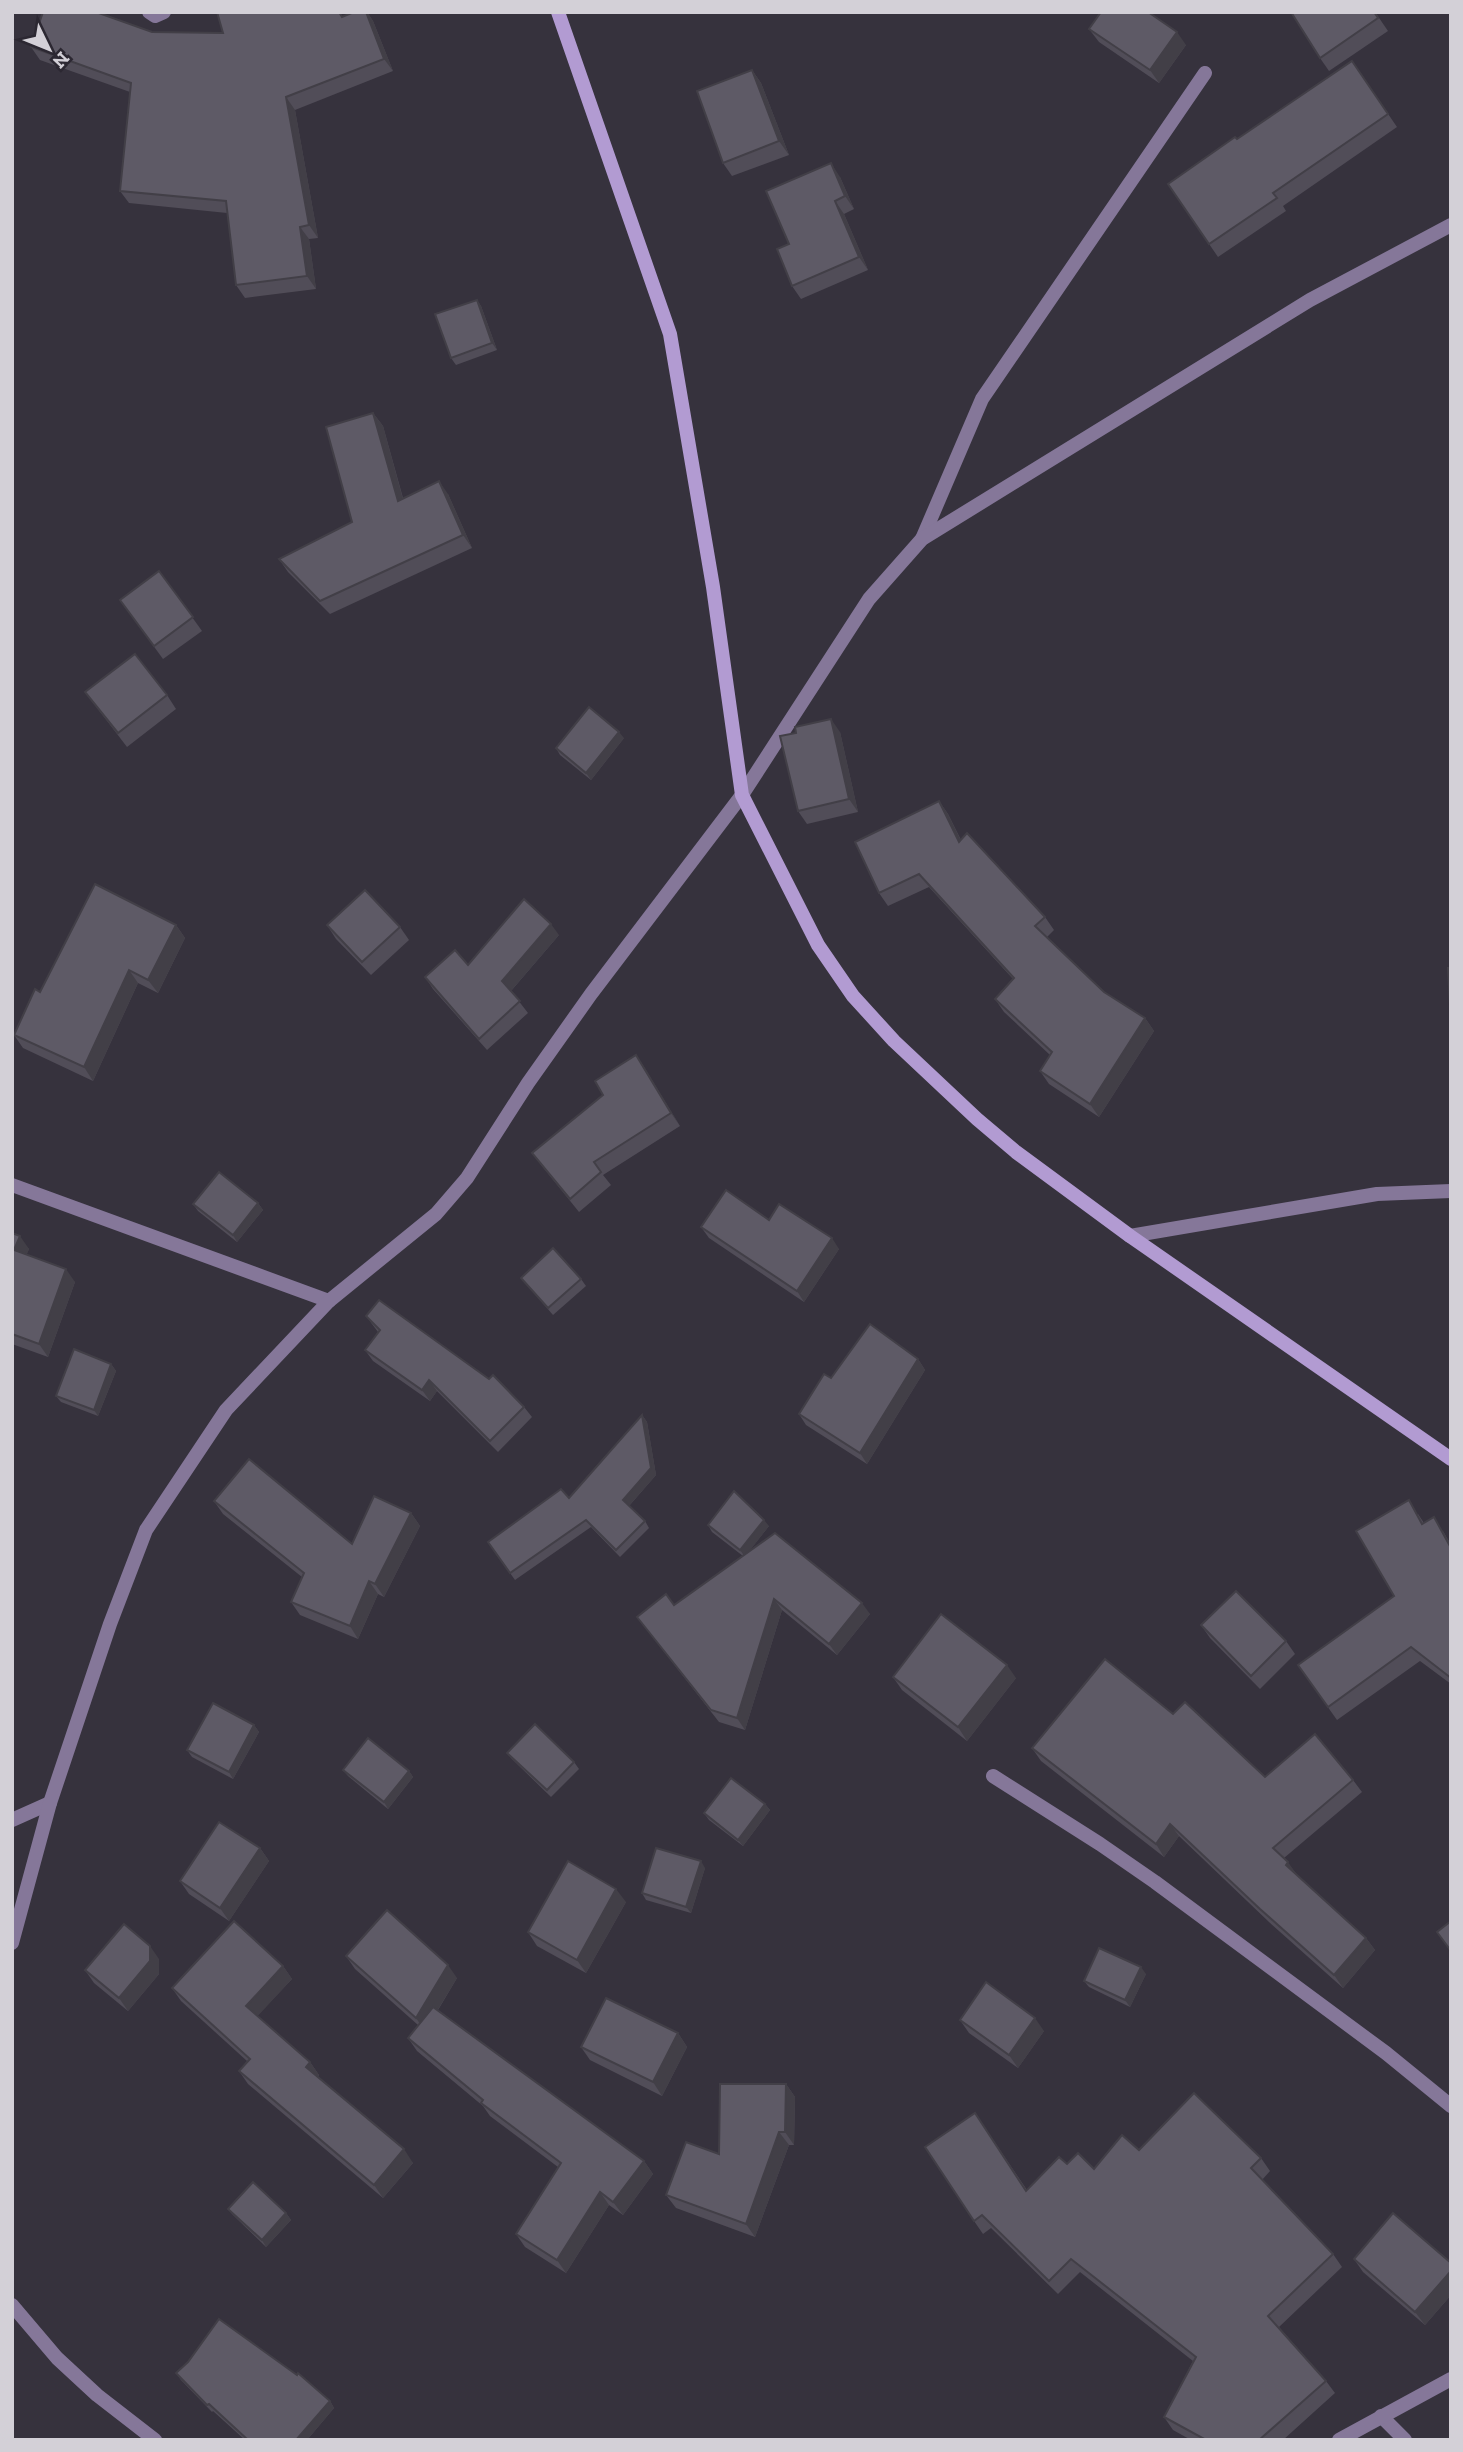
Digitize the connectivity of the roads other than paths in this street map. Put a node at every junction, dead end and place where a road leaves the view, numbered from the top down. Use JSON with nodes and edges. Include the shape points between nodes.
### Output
{"nodes":[{"id":1,"x":149,"y":12,"type":"edge"},
{"id":2,"x":164,"y":12,"type":"edge"},
{"id":3,"x":558,"y":12,"type":"edge"},
{"id":4,"x":1205,"y":73,"type":"dead end"},
{"id":5,"x":1451,"y":225,"type":"edge"},
{"id":6,"x":1436,"y":233,"type":"junction"},
{"id":7,"x":1451,"y":237,"type":"edge"},
{"id":8,"x":922,"y":539,"type":"junction"},
{"id":9,"x":742,"y":795,"type":"junction"},
{"id":10,"x":12,"y":1185,"type":"edge"},
{"id":11,"x":1451,"y":1191,"type":"edge"},
{"id":12,"x":1130,"y":1236,"type":"junction"},
{"id":13,"x":329,"y":1301,"type":"junction"},
{"id":14,"x":1451,"y":1459,"type":"edge"},
{"id":15,"x":993,"y":1776,"type":"dead end"},
{"id":16,"x":50,"y":1803,"type":"junction"},
{"id":17,"x":12,"y":1821,"type":"edge"},
{"id":18,"x":12,"y":1943,"type":"edge"},
{"id":19,"x":1451,"y":2106,"type":"edge"},
{"id":20,"x":12,"y":2305,"type":"edge"},
{"id":21,"x":1451,"y":2379,"type":"edge"},
{"id":22,"x":1381,"y":2416,"type":"junction"},
{"id":23,"x":155,"y":2440,"type":"edge"},
{"id":24,"x":1339,"y":2440,"type":"edge"},
{"id":25,"x":1405,"y":2440,"type":"edge"}],
"edges":[{"from":1,"to":2,"type":"street","via":[[155,16]]},
{"from":3,"to":9,"type":"street","via":[[670,334]]},
{"from":4,"to":8,"type":"street","via":[[982,399]]},
{"from":5,"to":6,"type":"street"},
{"from":6,"to":7,"type":"street"},
{"from":6,"to":8,"type":"street","via":[[1310,300]]},
{"from":8,"to":9,"type":"street","via":[[869,599]]},
{"from":9,"to":12,"type":"street","via":[[818,944],[853,996],[986,1127]]},
{"from":9,"to":13,"type":"street","via":[[583,1005],[467,1178],[436,1214]]},
{"from":10,"to":13,"type":"street"},
{"from":11,"to":12,"type":"street","via":[[1377,1195]]},
{"from":12,"to":14,"type":"street"},
{"from":13,"to":16,"type":"street","via":[[226,1410],[146,1530]]},
{"from":15,"to":19,"type":"street","via":[[1155,1882]]},
{"from":16,"to":17,"type":"street"},
{"from":16,"to":18,"type":"street"},
{"from":20,"to":23,"type":"street","via":[[67,2367]]},
{"from":21,"to":22,"type":"street"},
{"from":22,"to":24,"type":"street"},
{"from":22,"to":25,"type":"street"}]}
